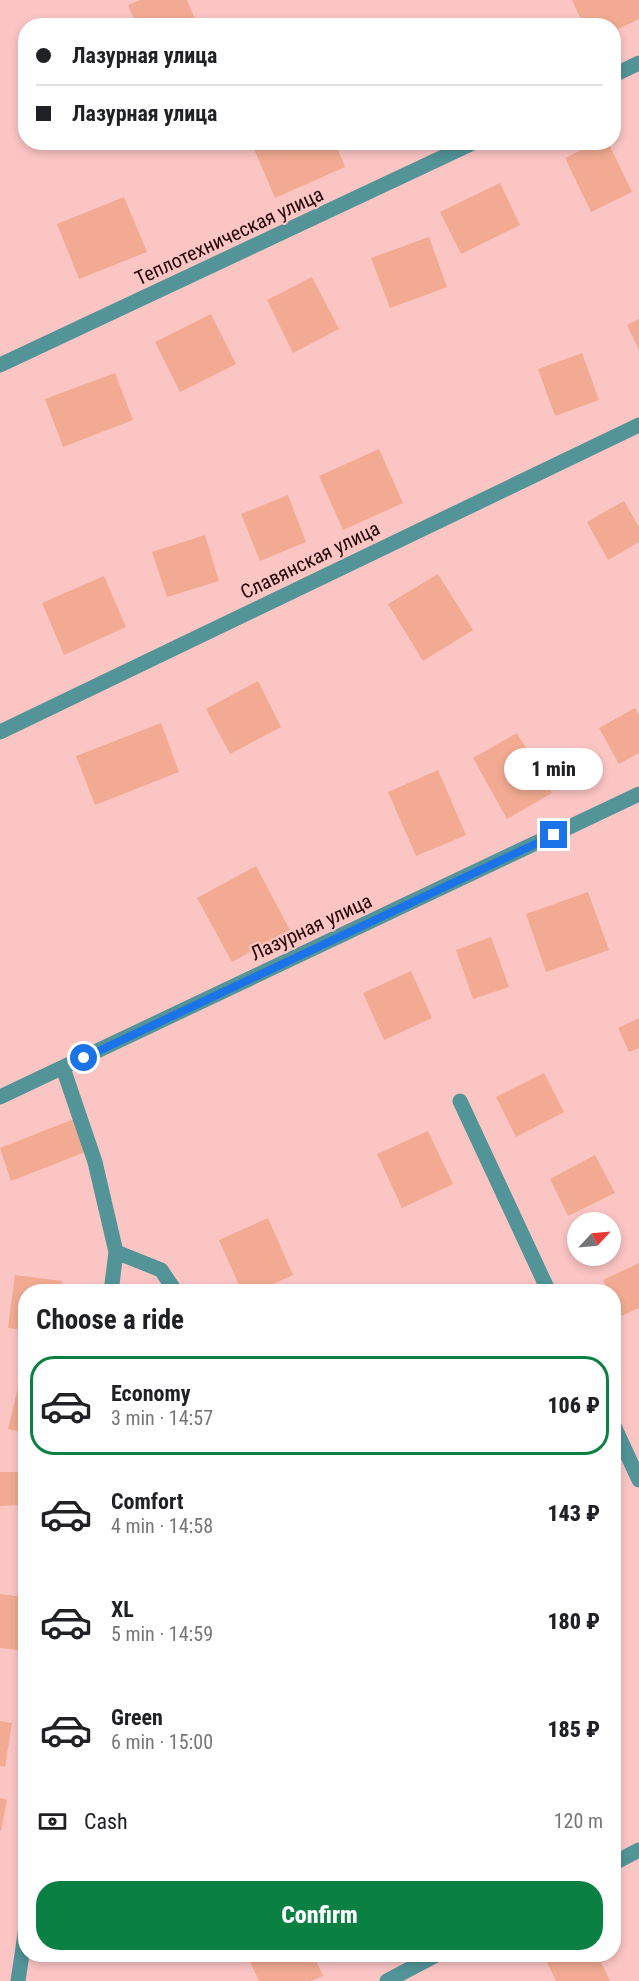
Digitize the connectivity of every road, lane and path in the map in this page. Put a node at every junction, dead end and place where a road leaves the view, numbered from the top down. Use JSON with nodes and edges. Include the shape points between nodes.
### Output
{"nodes":[{"id":1,"x":639,"y":63,"type":"edge"},
{"id":2,"x":621,"y":72,"type":"edge"},
{"id":3,"x":458,"y":150,"type":"edge"},
{"id":4,"x":0,"y":365,"type":"edge"},
{"id":5,"x":639,"y":425,"type":"edge"},
{"id":6,"x":0,"y":732,"type":"edge"},
{"id":7,"x":639,"y":794,"type":"edge"},
{"id":8,"x":63,"y":1068,"type":"junction"},
{"id":9,"x":0,"y":1097,"type":"edge"},
{"id":10,"x":460,"y":1101,"type":"dead end"},
{"id":11,"x":116,"y":1252,"type":"junction"},
{"id":12,"x":112,"y":1284,"type":"edge"},
{"id":13,"x":171,"y":1284,"type":"edge"},
{"id":14,"x":545,"y":1284,"type":"edge"},
{"id":15,"x":621,"y":1441,"type":"edge"},
{"id":16,"x":639,"y":1480,"type":"edge"},
{"id":17,"x":639,"y":1850,"type":"edge"},
{"id":18,"x":621,"y":1859,"type":"edge"},
{"id":19,"x":21,"y":1962,"type":"edge"},
{"id":20,"x":414,"y":1962,"type":"edge"},
{"id":21,"x":18,"y":1981,"type":"edge"},
{"id":22,"x":387,"y":1981,"type":"edge"}],
"edges":[{"from":1,"to":2,"type":"street"},
{"from":3,"to":4,"type":"street","name":"Теплотехническая улица"},
{"from":5,"to":6,"type":"street","name":"Славянская улица"},
{"from":7,"to":8,"type":"street","name":"Лазурная улица"},
{"from":8,"to":9,"type":"street","name":"Лазурная улица"},
{"from":8,"to":11,"type":"street","via":[[95,1162]]},
{"from":10,"to":14,"type":"street"},
{"from":11,"to":12,"type":"street"},
{"from":11,"to":13,"type":"street","via":[[161,1270]]},
{"from":15,"to":16,"type":"street"},
{"from":17,"to":18,"type":"street"},
{"from":19,"to":21,"type":"street"},
{"from":20,"to":22,"type":"street"}]}
